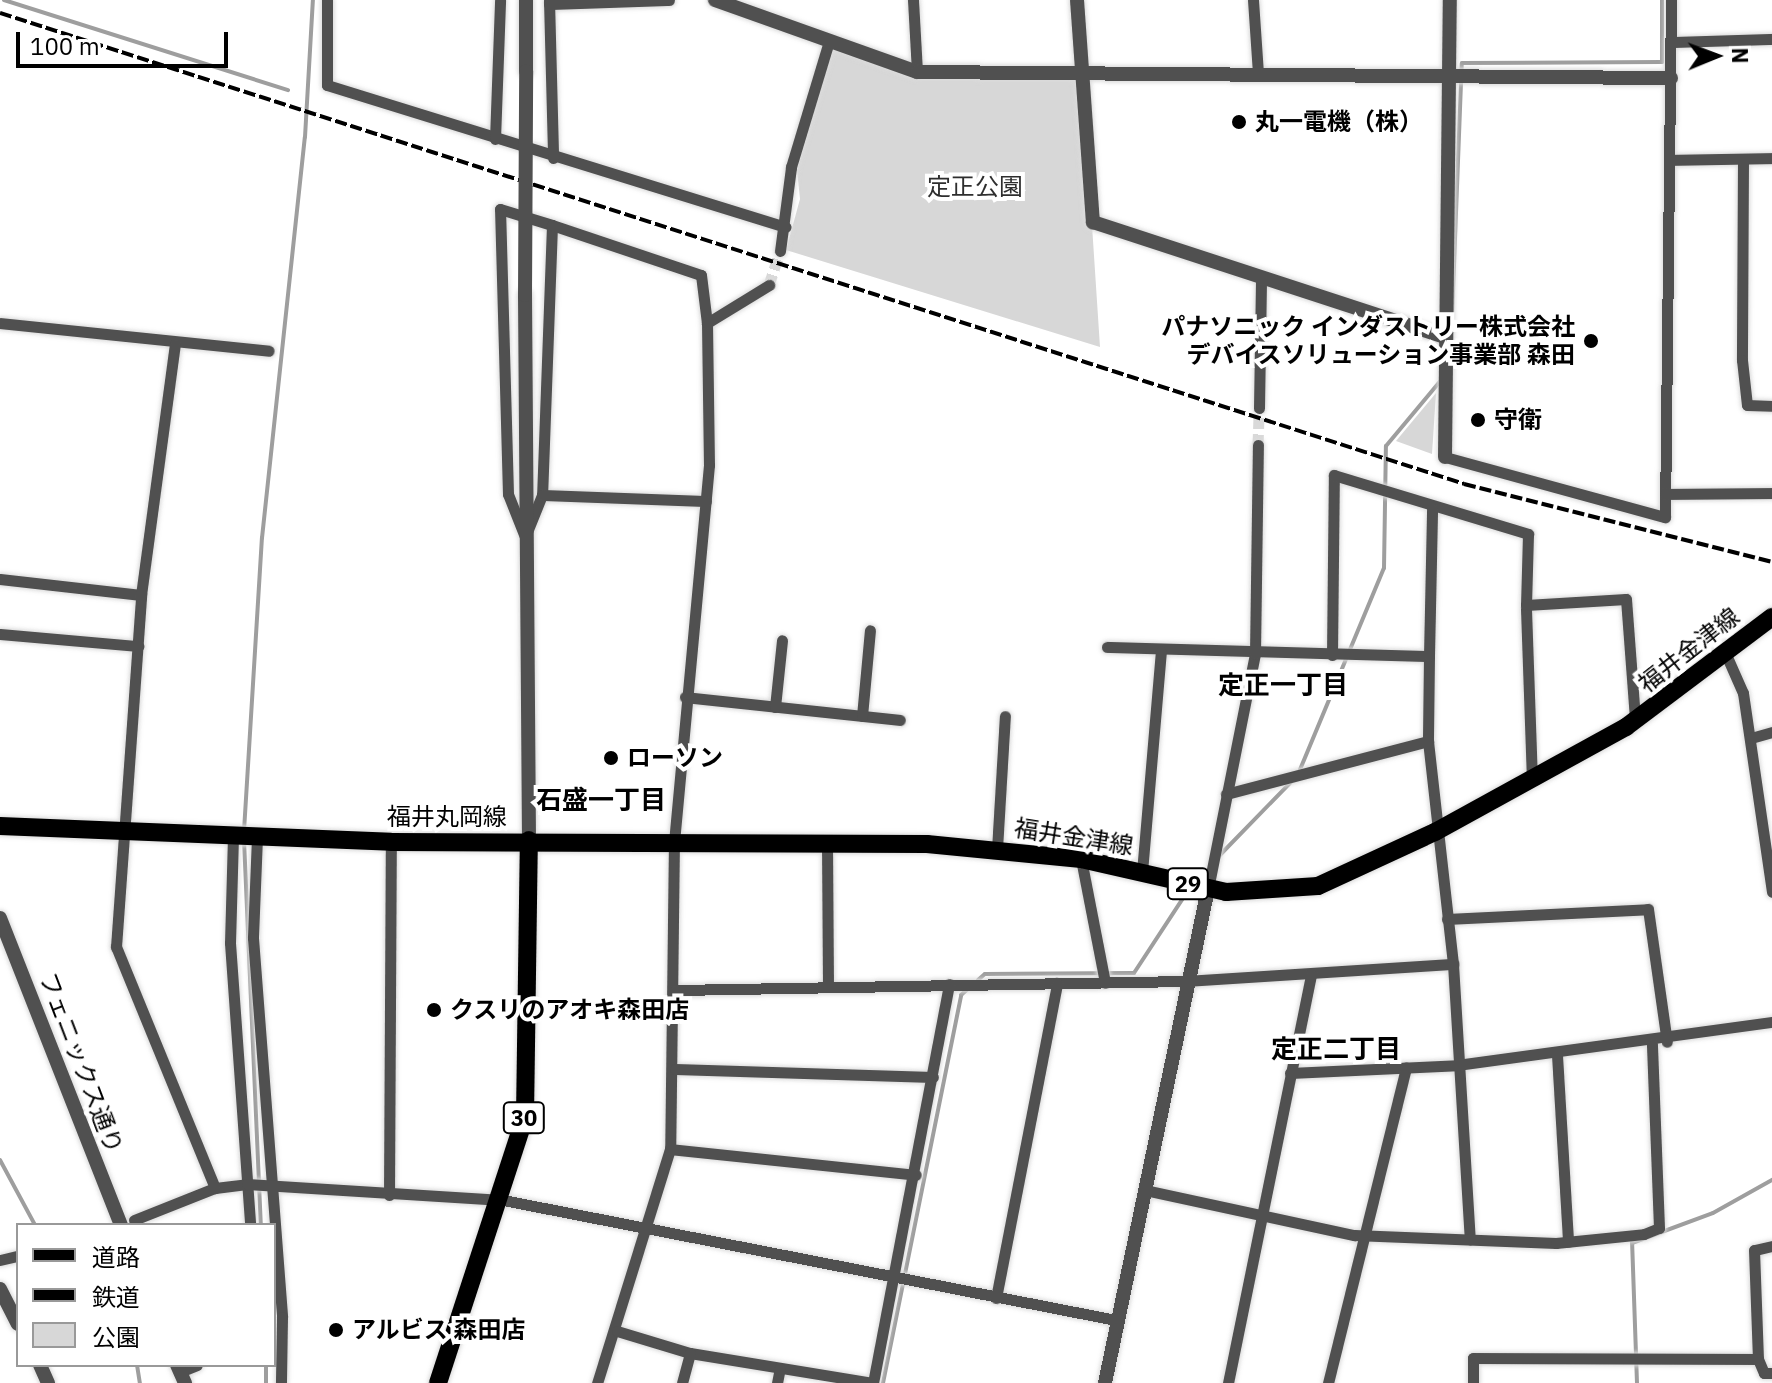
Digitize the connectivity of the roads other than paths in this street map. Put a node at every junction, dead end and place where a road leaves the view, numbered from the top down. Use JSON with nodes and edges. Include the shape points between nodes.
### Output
{"nodes":[{"id":1,"x":327,"y":0,"type":"edge"},
{"id":2,"x":500,"y":0,"type":"edge"},
{"id":3,"x":526,"y":0,"type":"edge"},
{"id":4,"x":669,"y":0,"type":"edge"},
{"id":5,"x":715,"y":0,"type":"edge"},
{"id":6,"x":913,"y":0,"type":"edge"},
{"id":7,"x":1077,"y":0,"type":"edge"},
{"id":8,"x":1253,"y":0,"type":"edge"},
{"id":9,"x":1450,"y":0,"type":"edge"},
{"id":10,"x":1671,"y":0,"type":"edge"},
{"id":11,"x":549,"y":2,"type":"edge"},
{"id":12,"x":1772,"y":39,"type":"edge"},
{"id":13,"x":829,"y":41,"type":"junction"},
{"id":14,"x":1671,"y":42,"type":"junction"},
{"id":15,"x":917,"y":72,"type":"junction"},
{"id":16,"x":1082,"y":73,"type":"junction"},
{"id":17,"x":1258,"y":74,"type":"junction"},
{"id":18,"x":1449,"y":76,"type":"junction"},
{"id":19,"x":1671,"y":78,"type":"junction"},
{"id":20,"x":495,"y":139,"type":"junction"},
{"id":21,"x":553,"y":158,"type":"junction"},
{"id":22,"x":1772,"y":158,"type":"edge"},
{"id":23,"x":1743,"y":159,"type":"junction"},
{"id":24,"x":1670,"y":160,"type":"junction"},
{"id":25,"x":552,"y":225,"type":"junction"},
{"id":26,"x":786,"y":227,"type":"junction"},
{"id":27,"x":780,"y":251,"type":"tunnel mouth"},
{"id":28,"x":1261,"y":277,"type":"junction"},
{"id":29,"x":769,"y":285,"type":"tunnel mouth"},
{"id":30,"x":0,"y":323,"type":"edge"},
{"id":31,"x":707,"y":323,"type":"junction"},
{"id":32,"x":1445,"y":337,"type":"junction"},
{"id":33,"x":175,"y":344,"type":"junction"},
{"id":34,"x":269,"y":351,"type":"dead end"},
{"id":35,"x":1772,"y":406,"type":"edge"},
{"id":36,"x":1259,"y":408,"type":"tunnel mouth"},
{"id":37,"x":1258,"y":445,"type":"tunnel mouth"},
{"id":38,"x":1445,"y":457,"type":"joint"},
{"id":39,"x":1772,"y":493,"type":"edge"},
{"id":40,"x":1665,"y":494,"type":"junction"},
{"id":41,"x":542,"y":495,"type":"junction"},
{"id":42,"x":706,"y":501,"type":"junction"},
{"id":43,"x":1432,"y":509,"type":"junction"},
{"id":44,"x":525,"y":537,"type":"junction"},
{"id":45,"x":0,"y":579,"type":"edge"},
{"id":46,"x":141,"y":595,"type":"junction"},
{"id":47,"x":1526,"y":609,"type":"dead end"},
{"id":48,"x":1772,"y":617,"type":"edge"},
{"id":49,"x":870,"y":630,"type":"dead end"},
{"id":50,"x":0,"y":634,"type":"edge"},
{"id":51,"x":782,"y":640,"type":"dead end"},
{"id":52,"x":138,"y":646,"type":"junction"},
{"id":53,"x":1107,"y":647,"type":"dead end"},
{"id":54,"x":1724,"y":650,"type":"junction"},
{"id":55,"x":1161,"y":652,"type":"junction"},
{"id":56,"x":1255,"y":654,"type":"junction"},
{"id":57,"x":1332,"y":655,"type":"junction"},
{"id":58,"x":1429,"y":656,"type":"junction"},
{"id":59,"x":685,"y":697,"type":"junction"},
{"id":60,"x":775,"y":707,"type":"junction"},
{"id":61,"x":862,"y":716,"type":"junction"},
{"id":62,"x":1005,"y":716,"type":"dead end"},
{"id":63,"x":900,"y":720,"type":"dead end"},
{"id":64,"x":1635,"y":720,"type":"junction"},
{"id":65,"x":1772,"y":732,"type":"edge"},
{"id":66,"x":1751,"y":738,"type":"junction"},
{"id":67,"x":1428,"y":741,"type":"junction"},
{"id":68,"x":1532,"y":779,"type":"junction"},
{"id":69,"x":1226,"y":794,"type":"junction"},
{"id":70,"x":0,"y":826,"type":"edge"},
{"id":71,"x":126,"y":830,"type":"junction"},
{"id":72,"x":1435,"y":832,"type":"junction"},
{"id":73,"x":1769,"y":832,"type":"edge"},
{"id":74,"x":233,"y":836,"type":"junction"},
{"id":75,"x":257,"y":837,"type":"junction"},
{"id":76,"x":674,"y":839,"type":"junction"},
{"id":77,"x":529,"y":840,"type":"junction"},
{"id":78,"x":391,"y":842,"type":"junction"},
{"id":79,"x":827,"y":842,"type":"junction"},
{"id":80,"x":997,"y":849,"type":"junction"},
{"id":81,"x":1081,"y":859,"type":"junction"},
{"id":82,"x":1142,"y":872,"type":"junction"},
{"id":83,"x":1208,"y":889,"type":"junction"},
{"id":84,"x":1772,"y":892,"type":"edge"},
{"id":85,"x":0,"y":918,"type":"edge"},
{"id":86,"x":1447,"y":919,"type":"junction"},
{"id":87,"x":1453,"y":964,"type":"junction"},
{"id":88,"x":1311,"y":974,"type":"junction"},
{"id":89,"x":1187,"y":981,"type":"junction"},
{"id":90,"x":828,"y":983,"type":"junction"},
{"id":91,"x":1057,"y":983,"type":"junction"},
{"id":92,"x":1105,"y":983,"type":"junction"},
{"id":93,"x":949,"y":984,"type":"junction"},
{"id":94,"x":676,"y":990,"type":"junction"},
{"id":95,"x":1772,"y":1022,"type":"edge"},
{"id":96,"x":1667,"y":1042,"type":"junction"},
{"id":97,"x":1652,"y":1044,"type":"junction"},
{"id":98,"x":1557,"y":1055,"type":"junction"},
{"id":99,"x":1457,"y":1065,"type":"junction"},
{"id":100,"x":1406,"y":1067,"type":"junction"},
{"id":101,"x":675,"y":1069,"type":"junction"},
{"id":102,"x":1290,"y":1073,"type":"junction"},
{"id":103,"x":933,"y":1077,"type":"junction"},
{"id":104,"x":670,"y":1149,"type":"junction"},
{"id":105,"x":916,"y":1175,"type":"junction"},
{"id":106,"x":250,"y":1186,"type":"junction"},
{"id":107,"x":215,"y":1188,"type":"junction"},
{"id":108,"x":269,"y":1190,"type":"junction"},
{"id":109,"x":1145,"y":1190,"type":"junction"},
{"id":110,"x":389,"y":1195,"type":"junction"},
{"id":111,"x":503,"y":1200,"type":"junction"},
{"id":112,"x":1261,"y":1217,"type":"junction"},
{"id":113,"x":127,"y":1222,"type":"edge"},
{"id":114,"x":250,"y":1223,"type":"edge"},
{"id":115,"x":271,"y":1223,"type":"edge"},
{"id":116,"x":648,"y":1232,"type":"junction"},
{"id":117,"x":1366,"y":1235,"type":"junction"},
{"id":118,"x":1470,"y":1239,"type":"junction"},
{"id":119,"x":1568,"y":1242,"type":"junction"},
{"id":120,"x":1772,"y":1246,"type":"edge"},
{"id":121,"x":898,"y":1279,"type":"junction"},
{"id":122,"x":0,"y":1289,"type":"edge"},
{"id":123,"x":996,"y":1298,"type":"junction"},
{"id":124,"x":276,"y":1303,"type":"edge"},
{"id":125,"x":16,"y":1320,"type":"edge"},
{"id":126,"x":1116,"y":1320,"type":"junction"},
{"id":127,"x":617,"y":1331,"type":"junction"},
{"id":128,"x":690,"y":1353,"type":"junction"},
{"id":129,"x":1758,"y":1359,"type":"junction"},
{"id":130,"x":780,"y":1368,"type":"junction"},
{"id":131,"x":1772,"y":1373,"type":"edge"},
{"id":132,"x":281,"y":1383,"type":"edge"},
{"id":133,"x":438,"y":1383,"type":"edge"},
{"id":134,"x":597,"y":1383,"type":"edge"},
{"id":135,"x":682,"y":1383,"type":"edge"},
{"id":136,"x":777,"y":1383,"type":"edge"},
{"id":137,"x":873,"y":1383,"type":"edge"},
{"id":138,"x":1105,"y":1383,"type":"edge"},
{"id":139,"x":1228,"y":1383,"type":"edge"},
{"id":140,"x":1328,"y":1383,"type":"edge"},
{"id":141,"x":1473,"y":1383,"type":"edge"}],
"edges":[{"from":1,"to":20,"type":"street","via":[[321,61],[327,85]]},
{"from":2,"to":20,"type":"street"},
{"from":3,"to":44,"type":"street","bridge":true},
{"from":4,"to":11,"type":"street"},
{"from":5,"to":13,"type":"street"},
{"from":6,"to":15,"type":"street"},
{"from":7,"to":16,"type":"street"},
{"from":8,"to":17,"type":"street"},
{"from":9,"to":18,"type":"street"},
{"from":10,"to":14,"type":"street"},
{"from":11,"to":21,"type":"street"},
{"from":12,"to":14,"type":"street"},
{"from":13,"to":15,"type":"street"},
{"from":13,"to":26,"type":"street","via":[[791,167]]},
{"from":14,"to":19,"type":"street"},
{"from":15,"to":16,"type":"street"},
{"from":16,"to":17,"type":"street"},
{"from":16,"to":28,"type":"street","via":[[1093,222]]},
{"from":17,"to":18,"type":"street"},
{"from":18,"to":19,"type":"street"},
{"from":18,"to":32,"type":"street"},
{"from":19,"to":24,"type":"street"},
{"from":20,"to":21,"type":"street"},
{"from":21,"to":26,"type":"street"},
{"from":22,"to":23,"type":"street"},
{"from":23,"to":24,"type":"street"},
{"from":23,"to":35,"type":"street","via":[[1742,360],[1747,405]]},
{"from":24,"to":40,"type":"street"},
{"from":25,"to":31,"type":"street","via":[[701,275]]},
{"from":25,"to":41,"type":"street"},
{"from":25,"to":44,"type":"street","via":[[500,209],[508,494]]},
{"from":26,"to":27,"type":"street"},
{"from":28,"to":32,"type":"street"},
{"from":28,"to":36,"type":"street"},
{"from":29,"to":31,"type":"street"},
{"from":30,"to":33,"type":"street"},
{"from":31,"to":42,"type":"street"},
{"from":32,"to":38,"type":"street"},
{"from":33,"to":34,"type":"street"},
{"from":33,"to":46,"type":"street"},
{"from":37,"to":56,"type":"street"},
{"from":38,"to":40,"type":"street","via":[[1665,517]]},
{"from":39,"to":40,"type":"street"},
{"from":41,"to":42,"type":"street"},
{"from":41,"to":44,"type":"street"},
{"from":42,"to":59,"type":"street"},
{"from":43,"to":57,"type":"street","via":[[1334,475]]},
{"from":43,"to":58,"type":"street"},
{"from":43,"to":64,"type":"street","via":[[1528,534],[1526,605],[1626,599]]},
{"from":44,"to":77,"type":"street"},
{"from":45,"to":46,"type":"street"},
{"from":46,"to":52,"type":"street"},
{"from":47,"to":68,"type":"street"},
{"from":48,"to":54,"type":"main road","name":"福井金津線","number":"29"},
{"from":49,"to":61,"type":"street"},
{"from":50,"to":52,"type":"street"},
{"from":51,"to":60,"type":"street"},
{"from":52,"to":71,"type":"street"},
{"from":53,"to":55,"type":"street"},
{"from":54,"to":64,"type":"main road","name":"福井金津線","number":"29"},
{"from":54,"to":66,"type":"street","via":[[1743,693]]},
{"from":55,"to":56,"type":"street"},
{"from":55,"to":82,"type":"street"},
{"from":56,"to":57,"type":"street"},
{"from":56,"to":69,"type":"street"},
{"from":57,"to":58,"type":"street"},
{"from":58,"to":67,"type":"street"},
{"from":59,"to":60,"type":"street"},
{"from":59,"to":76,"type":"street"},
{"from":60,"to":61,"type":"street"},
{"from":61,"to":63,"type":"street"},
{"from":62,"to":80,"type":"street"},
{"from":64,"to":68,"type":"main road","name":"福井金津線","number":"29"},
{"from":65,"to":66,"type":"street"},
{"from":66,"to":73,"type":"street"},
{"from":67,"to":69,"type":"street"},
{"from":67,"to":72,"type":"street"},
{"from":68,"to":72,"type":"main road","name":"福井金津線","number":"29"},
{"from":69,"to":83,"type":"street"},
{"from":70,"to":71,"type":"main road","name":"福井丸岡線"},
{"from":71,"to":74,"type":"main road","name":"福井丸岡線"},
{"from":71,"to":107,"type":"street","via":[[116,947]]},
{"from":72,"to":83,"type":"main road","name":"福井金津線","number":"29","via":[[1318,886]]},
{"from":72,"to":86,"type":"street"},
{"from":73,"to":84,"type":"street"},
{"from":74,"to":75,"type":"main road","name":"福井丸岡線"},
{"from":74,"to":106,"type":"street","via":[[230,943]]},
{"from":75,"to":78,"type":"main road","name":"福井丸岡線"},
{"from":75,"to":108,"type":"street","via":[[253,938]]},
{"from":76,"to":77,"type":"main road","name":"福井金津線","number":"29"},
{"from":76,"to":79,"type":"main road","name":"福井金津線","number":"29"},
{"from":76,"to":94,"type":"street"},
{"from":77,"to":78,"type":"main road","name":"福井丸岡線"},
{"from":77,"to":111,"type":"main road","name":"福井丸岡線","number":"30","via":[[529,1065]]},
{"from":78,"to":110,"type":"street"},
{"from":79,"to":80,"type":"main road","name":"福井金津線","number":"29"},
{"from":79,"to":90,"type":"street"},
{"from":80,"to":81,"type":"main road","name":"福井金津線","number":"29"},
{"from":81,"to":82,"type":"main road","name":"福井金津線","number":"29"},
{"from":81,"to":92,"type":"street"},
{"from":82,"to":83,"type":"main road","name":"福井金津線","number":"29"},
{"from":83,"to":89,"type":"street"},
{"from":85,"to":113,"type":"street","name":"フェニックス通り"},
{"from":86,"to":87,"type":"street"},
{"from":86,"to":96,"type":"street","via":[[1648,909]]},
{"from":87,"to":88,"type":"street"},
{"from":87,"to":99,"type":"street"},
{"from":88,"to":89,"type":"street"},
{"from":88,"to":102,"type":"street"},
{"from":89,"to":92,"type":"street"},
{"from":89,"to":109,"type":"street"},
{"from":90,"to":93,"type":"street"},
{"from":90,"to":94,"type":"street"},
{"from":91,"to":92,"type":"street"},
{"from":91,"to":93,"type":"street"},
{"from":91,"to":123,"type":"street"},
{"from":93,"to":103,"type":"street"},
{"from":94,"to":101,"type":"street"},
{"from":95,"to":96,"type":"street"},
{"from":96,"to":97,"type":"street"},
{"from":97,"to":98,"type":"street"},
{"from":97,"to":119,"type":"street","via":[[1659,1228]]},
{"from":98,"to":99,"type":"street"},
{"from":98,"to":119,"type":"street"},
{"from":99,"to":100,"type":"street"},
{"from":99,"to":118,"type":"street"},
{"from":100,"to":102,"type":"street"},
{"from":100,"to":117,"type":"street"},
{"from":101,"to":103,"type":"street"},
{"from":101,"to":104,"type":"street"},
{"from":102,"to":112,"type":"street"},
{"from":103,"to":105,"type":"street"},
{"from":104,"to":105,"type":"street"},
{"from":104,"to":116,"type":"street"},
{"from":105,"to":121,"type":"street"},
{"from":106,"to":107,"type":"street"},
{"from":106,"to":108,"type":"street"},
{"from":106,"to":114,"type":"street"},
{"from":107,"to":113,"type":"street"},
{"from":108,"to":110,"type":"street"},
{"from":108,"to":115,"type":"street"},
{"from":109,"to":112,"type":"street"},
{"from":109,"to":126,"type":"street"},
{"from":110,"to":111,"type":"street"},
{"from":111,"to":116,"type":"street"},
{"from":111,"to":133,"type":"main road","name":"福井丸岡線","number":"30"},
{"from":112,"to":117,"type":"street"},
{"from":112,"to":139,"type":"street"},
{"from":116,"to":121,"type":"street"},
{"from":116,"to":127,"type":"street"},
{"from":117,"to":118,"type":"street"},
{"from":117,"to":140,"type":"street"},
{"from":118,"to":119,"type":"street"},
{"from":120,"to":129,"type":"street","via":[[1754,1250]]},
{"from":121,"to":123,"type":"street"},
{"from":121,"to":137,"type":"street"},
{"from":122,"to":125,"type":"street"},
{"from":123,"to":126,"type":"street"},
{"from":124,"to":132,"type":"street"},
{"from":126,"to":138,"type":"street"},
{"from":127,"to":128,"type":"street"},
{"from":127,"to":134,"type":"street"},
{"from":128,"to":130,"type":"street"},
{"from":128,"to":135,"type":"street"},
{"from":129,"to":131,"type":"street"},
{"from":129,"to":141,"type":"street","via":[[1473,1358]]},
{"from":130,"to":136,"type":"street"},
{"from":130,"to":137,"type":"street"}]}
